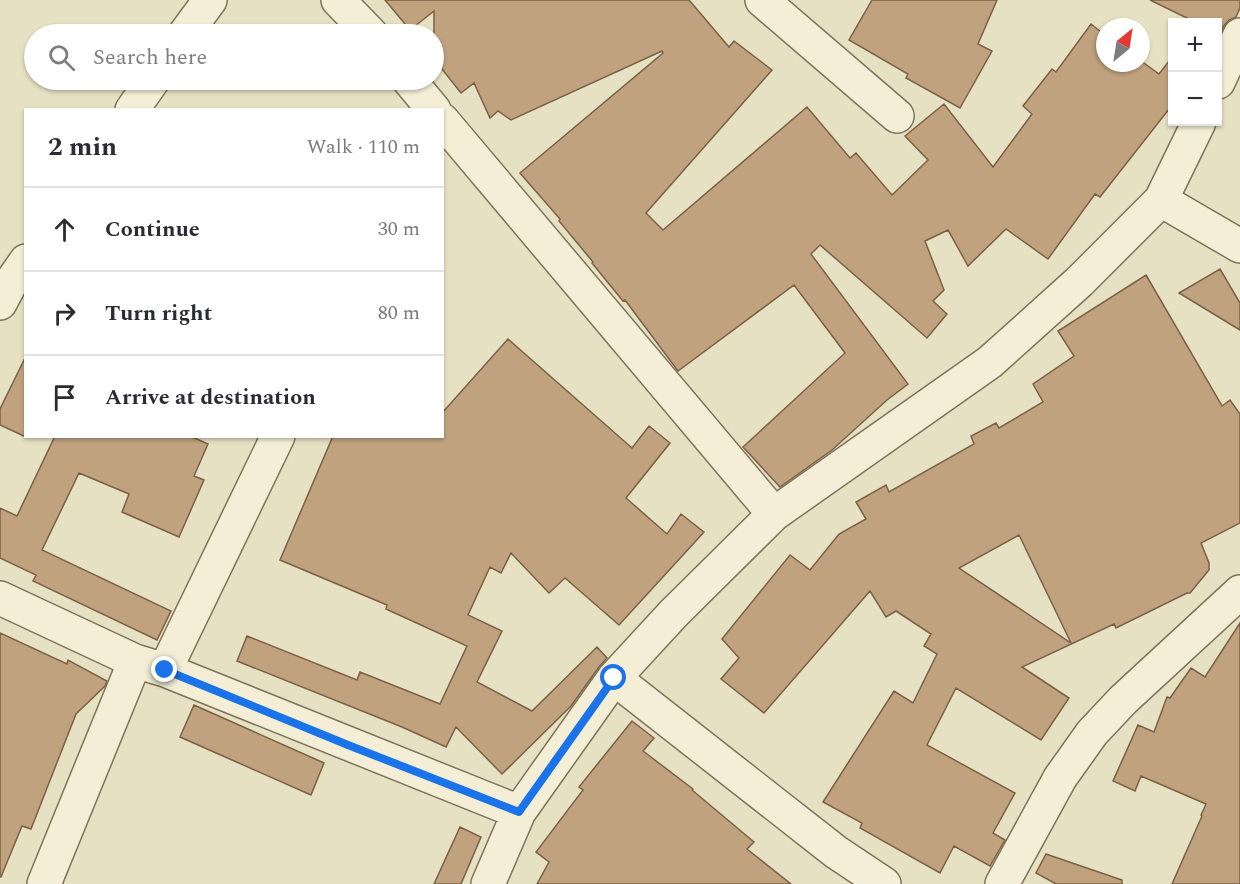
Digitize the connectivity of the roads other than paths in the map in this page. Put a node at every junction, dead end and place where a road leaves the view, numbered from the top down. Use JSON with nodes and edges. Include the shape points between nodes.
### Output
{"nodes":[{"id":1,"x":210,"y":0,"type":"edge"},
{"id":2,"x":338,"y":0,"type":"edge"},
{"id":3,"x":762,"y":0,"type":"edge"},
{"id":4,"x":192,"y":24,"type":"edge"},
{"id":5,"x":361,"y":24,"type":"edge"},
{"id":6,"x":1240,"y":35,"type":"edge"},
{"id":7,"x":1222,"y":73,"type":"edge"},
{"id":8,"x":146,"y":90,"type":"edge"},
{"id":9,"x":417,"y":90,"type":"edge"},
{"id":10,"x":133,"y":108,"type":"edge"},
{"id":11,"x":432,"y":108,"type":"edge"},
{"id":12,"x":897,"y":116,"type":"dead end"},
{"id":13,"x":444,"y":122,"type":"edge"},
{"id":14,"x":1197,"y":126,"type":"edge"},
{"id":15,"x":1161,"y":200,"type":"junction"},
{"id":16,"x":1240,"y":246,"type":"edge"},
{"id":17,"x":277,"y":438,"type":"edge"},
{"id":18,"x":774,"y":514,"type":"junction"},
{"id":19,"x":1240,"y":592,"type":"edge"},
{"id":20,"x":0,"y":598,"type":"edge"},
{"id":21,"x":150,"y":665,"type":"junction"},
{"id":22,"x":614,"y":678,"type":"junction"},
{"id":23,"x":519,"y":812,"type":"junction"},
{"id":24,"x":44,"y":884,"type":"edge"},
{"id":25,"x":489,"y":884,"type":"edge"},
{"id":26,"x":884,"y":884,"type":"edge"},
{"id":27,"x":1002,"y":884,"type":"edge"}],
"edges":[{"from":1,"to":4,"type":"street"},
{"from":2,"to":5,"type":"street"},
{"from":3,"to":12,"type":"street"},
{"from":6,"to":7,"type":"street"},
{"from":8,"to":10,"type":"street"},
{"from":9,"to":11,"type":"street"},
{"from":13,"to":18,"type":"street"},
{"from":14,"to":15,"type":"street"},
{"from":15,"to":16,"type":"street"},
{"from":15,"to":18,"type":"street","via":[[1079,282],[990,362]]},
{"from":17,"to":21,"type":"street"},
{"from":18,"to":22,"type":"street"},
{"from":19,"to":27,"type":"street","via":[[1092,733],[1060,778]]},
{"from":20,"to":21,"type":"street"},
{"from":21,"to":23,"type":"street"},
{"from":21,"to":24,"type":"street"},
{"from":22,"to":23,"type":"street"},
{"from":22,"to":26,"type":"street","via":[[836,852]]},
{"from":23,"to":25,"type":"street"}]}
